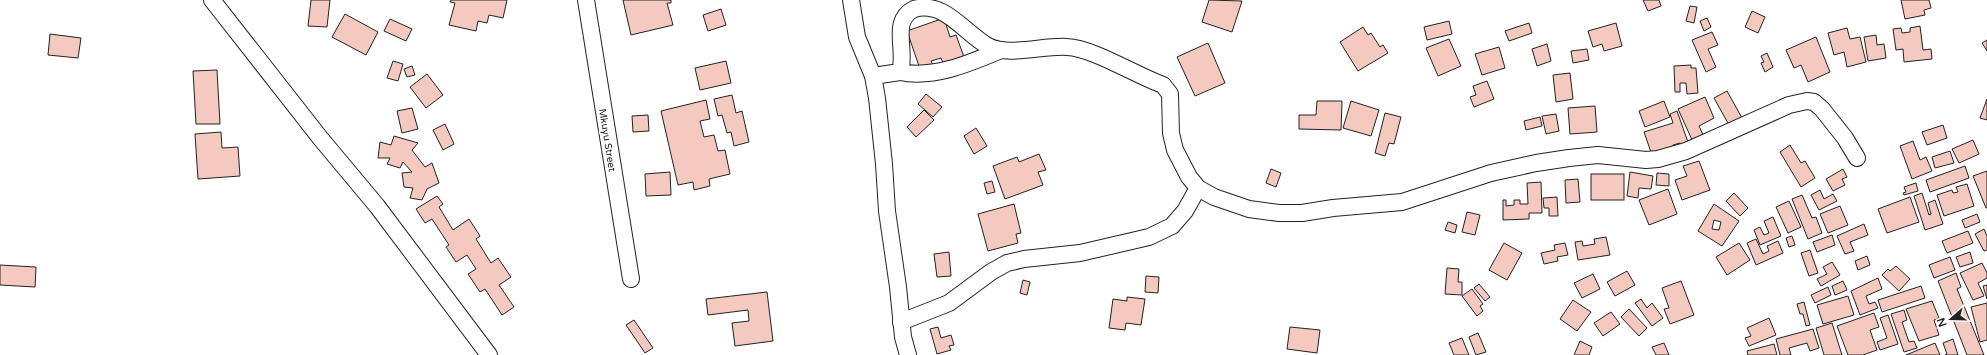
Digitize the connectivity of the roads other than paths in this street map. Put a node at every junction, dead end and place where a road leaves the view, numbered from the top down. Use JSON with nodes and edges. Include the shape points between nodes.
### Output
{"nodes":[{"id":1,"x":586,"y":0,"type":"edge"},
{"id":2,"x":851,"y":0,"type":"edge"},
{"id":3,"x":220,"y":3,"type":"edge"},
{"id":4,"x":1001,"y":50,"type":"junction"},
{"id":5,"x":900,"y":72,"type":"junction"},
{"id":6,"x":873,"y":76,"type":"junction"},
{"id":7,"x":1857,"y":158,"type":"dead end"},
{"id":8,"x":1198,"y":188,"type":"junction"},
{"id":9,"x":631,"y":279,"type":"dead end"},
{"id":10,"x":901,"y":322,"type":"junction"},
{"id":11,"x":489,"y":355,"type":"edge"},
{"id":12,"x":908,"y":355,"type":"edge"}],
"edges":[{"from":1,"to":9,"type":"street","name":"Mkuyu Street"},
{"from":2,"to":6,"type":"street","via":[[857,37]]},
{"from":3,"to":11,"type":"street","via":[[321,139],[377,206]]},
{"from":4,"to":5,"type":"street","via":[[977,61],[945,70],[911,74]]},
{"from":4,"to":5,"type":"street","via":[[977,38],[946,11],[936,6],[923,6],[905,16],[900,25],[903,63]]},
{"from":4,"to":8,"type":"street","via":[[1067,47],[1083,50],[1162,85],[1170,94],[1171,133],[1175,150],[1188,177]]},
{"from":5,"to":6,"type":"street"},
{"from":6,"to":10,"type":"street","via":[[881,126],[887,210]]},
{"from":7,"to":8,"type":"street","via":[[1822,109],[1814,102],[1807,101],[1788,105],[1686,151],[1658,159],[1598,155],[1536,163],[1491,173],[1402,202],[1302,213],[1278,213],[1249,209],[1214,197]]},
{"from":8,"to":10,"type":"street","via":[[1185,211],[1172,226],[1149,237],[1080,252],[1007,263],[949,303]]},
{"from":10,"to":12,"type":"street"}]}
